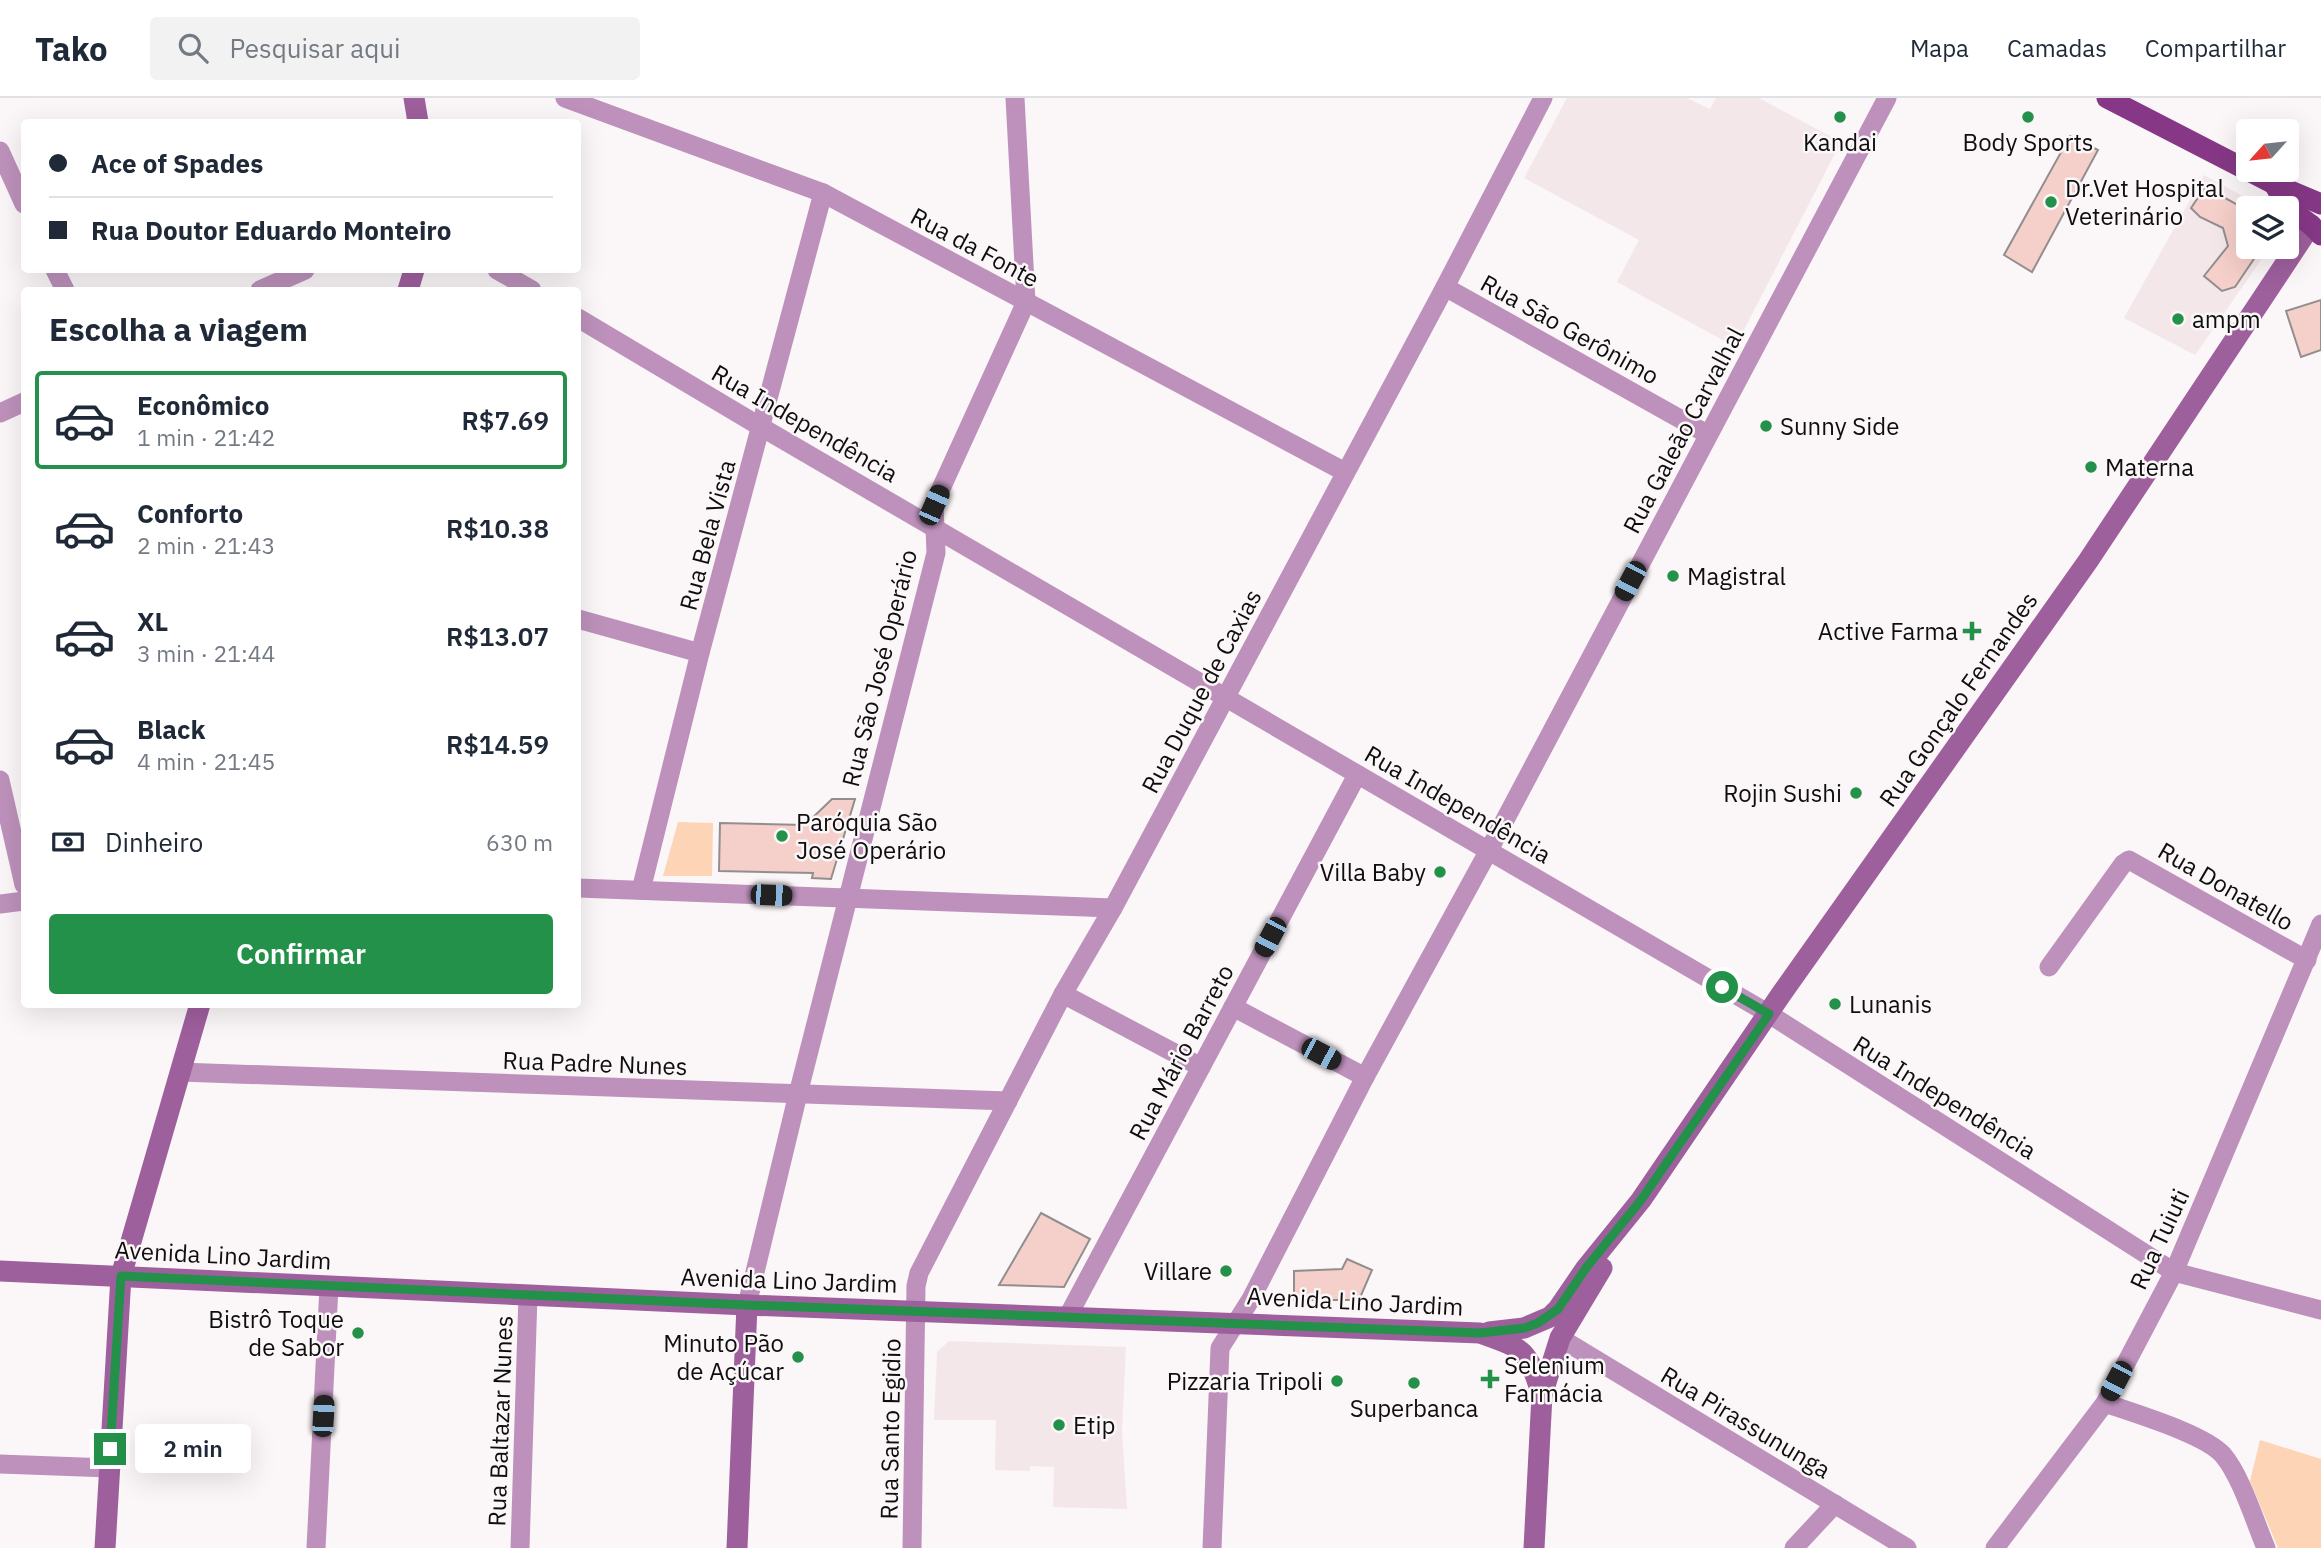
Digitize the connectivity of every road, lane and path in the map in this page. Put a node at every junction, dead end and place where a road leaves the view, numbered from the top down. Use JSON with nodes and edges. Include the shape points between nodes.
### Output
{"nodes":[{"id":1,"x":414,"y":98,"type":"edge"},
{"id":2,"x":565,"y":98,"type":"edge"},
{"id":3,"x":1015,"y":98,"type":"edge"},
{"id":4,"x":1543,"y":98,"type":"edge"},
{"id":5,"x":1887,"y":98,"type":"edge"},
{"id":6,"x":2107,"y":98,"type":"edge"},
{"id":7,"x":418,"y":119,"type":"edge"},
{"id":8,"x":0,"y":151,"type":"edge"},
{"id":9,"x":2274,"y":184,"type":"junction"},
{"id":10,"x":823,"y":193,"type":"junction"},
{"id":11,"x":21,"y":197,"type":"edge"},
{"id":12,"x":2321,"y":204,"type":"edge"},
{"id":13,"x":2318,"y":226,"type":"edge"},
{"id":14,"x":298,"y":273,"type":"edge"},
{"id":15,"x":502,"y":273,"type":"edge"},
{"id":16,"x":267,"y":287,"type":"edge"},
{"id":17,"x":527,"y":287,"type":"edge"},
{"id":18,"x":1445,"y":287,"type":"junction"},
{"id":19,"x":1026,"y":302,"type":"junction"},
{"id":20,"x":581,"y":319,"type":"edge"},
{"id":21,"x":21,"y":403,"type":"edge"},
{"id":22,"x":0,"y":413,"type":"edge"},
{"id":23,"x":761,"y":427,"type":"junction"},
{"id":24,"x":1707,"y":434,"type":"junction"},
{"id":25,"x":1345,"y":472,"type":"junction"},
{"id":26,"x":935,"y":527,"type":"junction"},
{"id":27,"x":581,"y":621,"type":"edge"},
{"id":28,"x":700,"y":653,"type":"junction"},
{"id":29,"x":1225,"y":697,"type":"junction"},
{"id":30,"x":1357,"y":775,"type":"junction"},
{"id":31,"x":0,"y":780,"type":"edge"},
{"id":32,"x":1489,"y":850,"type":"junction"},
{"id":33,"x":21,"y":872,"type":"edge"},
{"id":34,"x":581,"y":888,"type":"edge"},
{"id":35,"x":641,"y":890,"type":"junction"},
{"id":36,"x":850,"y":899,"type":"junction"},
{"id":37,"x":21,"y":901,"type":"edge"},
{"id":38,"x":0,"y":904,"type":"edge"},
{"id":39,"x":1113,"y":908,"type":"junction"},
{"id":40,"x":2321,"y":924,"type":"edge"},
{"id":41,"x":2307,"y":960,"type":"junction"},
{"id":42,"x":2049,"y":967,"type":"dead end"},
{"id":43,"x":1063,"y":994,"type":"junction"},
{"id":44,"x":1233,"y":1007,"type":"junction"},
{"id":45,"x":199,"y":1008,"type":"edge"},
{"id":46,"x":1769,"y":1014,"type":"junction"},
{"id":47,"x":1201,"y":1067,"type":"junction"},
{"id":48,"x":180,"y":1072,"type":"junction"},
{"id":49,"x":1365,"y":1077,"type":"junction"},
{"id":50,"x":798,"y":1094,"type":"junction"},
{"id":51,"x":1008,"y":1101,"type":"junction"},
{"id":52,"x":1641,"y":1200,"type":"junction"},
{"id":53,"x":0,"y":1271,"type":"edge"},
{"id":54,"x":2174,"y":1272,"type":"junction"},
{"id":55,"x":121,"y":1276,"type":"junction"},
{"id":56,"x":329,"y":1286,"type":"junction"},
{"id":57,"x":528,"y":1295,"type":"junction"},
{"id":58,"x":747,"y":1305,"type":"junction"},
{"id":59,"x":2321,"y":1310,"type":"edge"},
{"id":60,"x":916,"y":1311,"type":"junction"},
{"id":61,"x":1068,"y":1316,"type":"junction"},
{"id":62,"x":1236,"y":1322,"type":"junction"},
{"id":63,"x":1480,"y":1333,"type":"junction"},
{"id":64,"x":1560,"y":1338,"type":"junction"},
{"id":65,"x":1542,"y":1395,"type":"junction"},
{"id":66,"x":2105,"y":1403,"type":"junction"},
{"id":67,"x":0,"y":1464,"type":"edge"},
{"id":68,"x":109,"y":1468,"type":"junction"},
{"id":69,"x":1835,"y":1504,"type":"junction"},
{"id":70,"x":105,"y":1548,"type":"edge"},
{"id":71,"x":316,"y":1548,"type":"edge"},
{"id":72,"x":520,"y":1548,"type":"edge"},
{"id":73,"x":737,"y":1548,"type":"edge"},
{"id":74,"x":912,"y":1548,"type":"edge"},
{"id":75,"x":1212,"y":1548,"type":"edge"},
{"id":76,"x":1534,"y":1548,"type":"edge"},
{"id":77,"x":1794,"y":1548,"type":"edge"},
{"id":78,"x":1907,"y":1548,"type":"edge"},
{"id":79,"x":1995,"y":1548,"type":"edge"},
{"id":80,"x":2266,"y":1548,"type":"edge"}],
"edges":[{"from":1,"to":7,"type":"main road"},
{"from":2,"to":10,"type":"street","name":"Rua da Fonte"},
{"from":3,"to":19,"type":"street","name":"Rua São José Operário"},
{"from":4,"to":18,"type":"street","name":"Rua Duque de Caxias"},
{"from":5,"to":24,"type":"street","name":"Rua Galeão Carvalhal"},
{"from":6,"to":9,"type":"main road"},
{"from":8,"to":11,"type":"street"},
{"from":9,"to":12,"type":"main road"},
{"from":9,"to":13,"type":"main road","via":[[2288,208]]},
{"from":10,"to":19,"type":"street","name":"Rua da Fonte"},
{"from":10,"to":23,"type":"street","name":"Rua Bela Vista"},
{"from":13,"to":46,"type":"main road","name":"Rua Gonçalo Fernandes"},
{"from":14,"to":16,"type":"street"},
{"from":15,"to":17,"type":"street"},
{"from":18,"to":24,"type":"street","name":"Rua São Gerônimo"},
{"from":18,"to":25,"type":"street","name":"Rua Duque de Caxias"},
{"from":19,"to":25,"type":"street","name":"Rua da Fonte"},
{"from":19,"to":26,"type":"street","name":"Rua São José Operário","via":[[934,505]]},
{"from":20,"to":23,"type":"street","name":"Rua Independência"},
{"from":21,"to":22,"type":"street"},
{"from":23,"to":26,"type":"street","name":"Rua Independência"},
{"from":23,"to":28,"type":"street","name":"Rua Bela Vista"},
{"from":24,"to":32,"type":"street","name":"Rua Galeão Carvalhal"},
{"from":25,"to":29,"type":"street","name":"Rua Duque de Caxias"},
{"from":26,"to":29,"type":"street","name":"Rua Independência"},
{"from":26,"to":36,"type":"street","name":"Rua São José Operário","via":[[936,553]]},
{"from":27,"to":28,"type":"street"},
{"from":28,"to":35,"type":"street","name":"Rua Bela Vista"},
{"from":29,"to":30,"type":"street","name":"Rua Independência"},
{"from":29,"to":39,"type":"street","name":"Rua Duque de Caxias"},
{"from":30,"to":32,"type":"street","name":"Rua Independência"},
{"from":30,"to":44,"type":"street","name":"Rua Mário Barreto"},
{"from":31,"to":33,"type":"street"},
{"from":32,"to":46,"type":"street","name":"Rua Independência"},
{"from":32,"to":49,"type":"street","name":"Rua Galeão Carvalhal"},
{"from":34,"to":35,"type":"street"},
{"from":35,"to":36,"type":"street"},
{"from":36,"to":39,"type":"street"},
{"from":36,"to":50,"type":"street","name":"Rua São José Operário"},
{"from":37,"to":38,"type":"street"},
{"from":39,"to":43,"type":"street","name":"Rua Duque de Caxias"},
{"from":40,"to":41,"type":"street","name":"Rua Tuiuti"},
{"from":41,"to":42,"type":"street","name":"Rua Donatello","via":[[2129,860]]},
{"from":41,"to":54,"type":"street","name":"Rua Tuiuti"},
{"from":43,"to":47,"type":"street"},
{"from":43,"to":51,"type":"street","name":"Rua Duque de Caxias"},
{"from":44,"to":47,"type":"street","name":"Rua Mário Barreto"},
{"from":44,"to":49,"type":"street"},
{"from":45,"to":48,"type":"main road"},
{"from":46,"to":52,"type":"main road","name":"Rua Gonçalo Fernandes"},
{"from":46,"to":54,"type":"street","name":"Rua Independência"},
{"from":47,"to":61,"type":"street","name":"Rua Mário Barreto"},
{"from":48,"to":50,"type":"street","name":"Rua Padre Nunes"},
{"from":48,"to":55,"type":"main road"},
{"from":49,"to":62,"type":"street","name":"Rua Galeão Carvalhal"},
{"from":50,"to":51,"type":"street","name":"Rua Padre Nunes"},
{"from":50,"to":58,"type":"street","name":"Rua São José Operário"},
{"from":51,"to":60,"type":"street","name":"Rua Duque de Caxias","via":[[919,1273]]},
{"from":52,"to":63,"type":"main road","name":"Rua Gonçalo Fernandes","via":[[1550,1317],[1524,1328]]},
{"from":52,"to":64,"type":"main road","name":"Rua Gonçalo Fernandes"},
{"from":53,"to":55,"type":"main road","name":"Avenida Lino Jardim"},
{"from":54,"to":59,"type":"street","name":"Rua Independência"},
{"from":54,"to":66,"type":"street","name":"Rua Tuiuti"},
{"from":55,"to":56,"type":"main road","name":"Avenida Lino Jardim"},
{"from":55,"to":68,"type":"main road"},
{"from":56,"to":57,"type":"main road","name":"Avenida Lino Jardim"},
{"from":56,"to":71,"type":"street"},
{"from":57,"to":58,"type":"main road","name":"Avenida Lino Jardim"},
{"from":57,"to":72,"type":"street","name":"Rua Baltazar Nunes"},
{"from":58,"to":60,"type":"main road","name":"Avenida Lino Jardim"},
{"from":58,"to":73,"type":"main road","name":"Rua São José Operário"},
{"from":60,"to":61,"type":"main road","name":"Avenida Lino Jardim"},
{"from":60,"to":74,"type":"street","name":"Rua Santo Egidio"},
{"from":61,"to":62,"type":"main road","name":"Avenida Lino Jardim"},
{"from":62,"to":63,"type":"main road","name":"Avenida Lino Jardim"},
{"from":62,"to":75,"type":"street","name":"Rua Galeão Carvalhal","via":[[1220,1348]]},
{"from":63,"to":65,"type":"main road","name":"Avenida Lino Jardim","via":[[1523,1352]]},
{"from":64,"to":65,"type":"main road","name":"Rua Gonçalo Fernandes"},
{"from":64,"to":69,"type":"street","name":"Rua Pirassununga"},
{"from":65,"to":76,"type":"main road","name":"Rua Gonçalo Fernandes"},
{"from":66,"to":79,"type":"street","name":"Rua Tuiuti"},
{"from":66,"to":80,"type":"street","via":[[2216,1448],[2231,1466]]},
{"from":67,"to":68,"type":"street"},
{"from":68,"to":70,"type":"main road"},
{"from":69,"to":77,"type":"street"},
{"from":69,"to":78,"type":"street","name":"Rua Pirassununga"}]}
